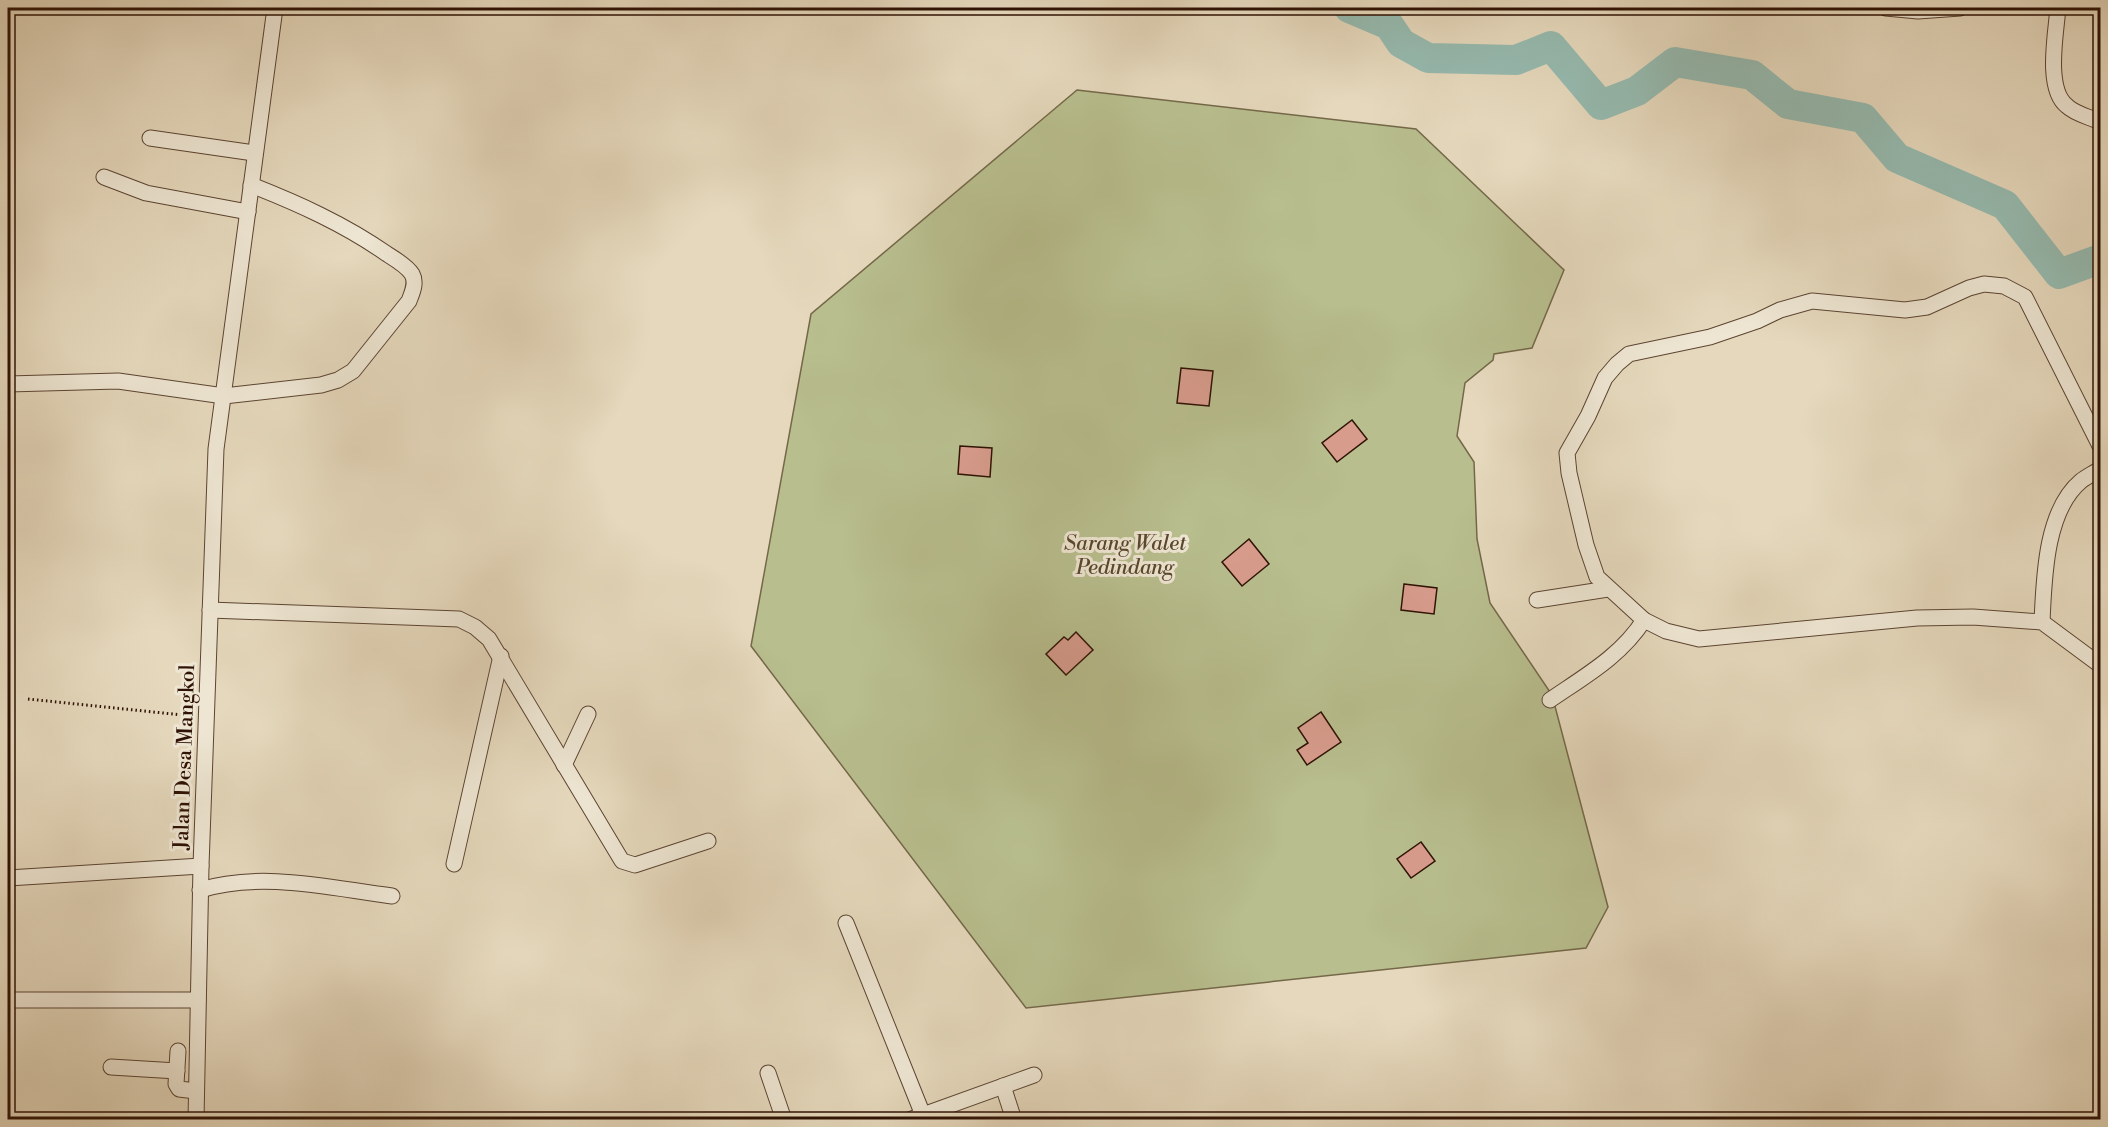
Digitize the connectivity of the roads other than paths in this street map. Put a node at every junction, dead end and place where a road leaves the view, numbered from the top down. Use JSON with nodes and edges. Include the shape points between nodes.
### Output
{"nodes":[{"id":1,"x":275,"y":8,"type":"edge"},
{"id":2,"x":1886,"y":8,"type":"edge"},
{"id":3,"x":1960,"y":8,"type":"edge"},
{"id":4,"x":2058,"y":8,"type":"edge"},
{"id":5,"x":2100,"y":122,"type":"edge"},
{"id":6,"x":150,"y":138,"type":"dead end"},
{"id":7,"x":254,"y":153,"type":"junction"},
{"id":8,"x":104,"y":177,"type":"dead end"},
{"id":9,"x":251,"y":185,"type":"junction"},
{"id":10,"x":248,"y":212,"type":"junction"},
{"id":11,"x":8,"y":384,"type":"edge"},
{"id":12,"x":224,"y":396,"type":"junction"},
{"id":13,"x":2100,"y":446,"type":"edge"},
{"id":14,"x":2100,"y":469,"type":"edge"},
{"id":15,"x":1608,"y":589,"type":"junction"},
{"id":16,"x":1537,"y":600,"type":"dead end"},
{"id":17,"x":210,"y":610,"type":"junction"},
{"id":18,"x":1644,"y":620,"type":"junction"},
{"id":19,"x":2042,"y":622,"type":"junction"},
{"id":20,"x":501,"y":656,"type":"junction"},
{"id":21,"x":2100,"y":665,"type":"edge"},
{"id":22,"x":1550,"y":700,"type":"dead end"},
{"id":23,"x":588,"y":714,"type":"dead end"},
{"id":24,"x":564,"y":765,"type":"junction"},
{"id":25,"x":708,"y":840,"type":"dead end"},
{"id":26,"x":454,"y":864,"type":"dead end"},
{"id":27,"x":201,"y":866,"type":"junction"},
{"id":28,"x":8,"y":878,"type":"edge"},
{"id":29,"x":200,"y":890,"type":"junction"},
{"id":30,"x":392,"y":896,"type":"dead end"},
{"id":31,"x":846,"y":922,"type":"dead end"},
{"id":32,"x":8,"y":1000,"type":"edge"},
{"id":33,"x":198,"y":1000,"type":"junction"},
{"id":34,"x":178,"y":1051,"type":"dead end"},
{"id":35,"x":111,"y":1067,"type":"dead end"},
{"id":36,"x":177,"y":1071,"type":"junction"},
{"id":37,"x":768,"y":1073,"type":"dead end"},
{"id":38,"x":1034,"y":1075,"type":"dead end"},
{"id":39,"x":1003,"y":1086,"type":"junction"},
{"id":40,"x":196,"y":1091,"type":"junction"},
{"id":41,"x":919,"y":1118,"type":"edge"},
{"id":42,"x":196,"y":1119,"type":"edge"},
{"id":43,"x":784,"y":1119,"type":"edge"},
{"id":44,"x":1014,"y":1119,"type":"edge"}],
"edges":[{"from":1,"to":7,"type":"street","name":"Jalan Desa Mangkol"},
{"from":2,"to":3,"type":"street"},
{"from":4,"to":5,"type":"street","via":[[2054,83],[2057,96],[2067,107]]},
{"from":6,"to":7,"type":"street"},
{"from":7,"to":9,"type":"street","name":"Jalan Desa Mangkol"},
{"from":8,"to":10,"type":"street","via":[[146,193]]},
{"from":9,"to":10,"type":"street","name":"Jalan Desa Mangkol"},
{"from":9,"to":12,"type":"street","via":[[353,230],[401,263],[412,275],[414,288],[409,301],[366,357],[338,380],[270,393]]},
{"from":10,"to":12,"type":"street","name":"Jalan Desa Mangkol"},
{"from":11,"to":12,"type":"street","via":[[118,381]]},
{"from":12,"to":17,"type":"street","name":"Jalan Desa Mangkol","via":[[216,449]]},
{"from":13,"to":15,"type":"street","via":[[2025,297],[2004,286],[1984,284],[1927,307],[1905,310],[1837,302],[1802,304],[1710,337],[1629,354],[1605,378],[1567,453],[1586,545],[1597,577]]},
{"from":14,"to":19,"type":"street","via":[[2080,482],[2063,503],[2049,546]]},
{"from":15,"to":16,"type":"street"},
{"from":15,"to":18,"type":"street"},
{"from":17,"to":20,"type":"street","via":[[459,619],[489,639]]},
{"from":17,"to":27,"type":"street","name":"Jalan Desa Mangkol"},
{"from":18,"to":19,"type":"street","via":[[1666,631],[1699,639],[1917,618]]},
{"from":18,"to":22,"type":"street","via":[[1606,662]]},
{"from":19,"to":21,"type":"street"},
{"from":20,"to":24,"type":"street"},
{"from":20,"to":26,"type":"street"},
{"from":23,"to":24,"type":"street"},
{"from":24,"to":25,"type":"street","via":[[628,865]]},
{"from":27,"to":28,"type":"street"},
{"from":27,"to":29,"type":"street","name":"Jalan Desa Mangkol"},
{"from":29,"to":30,"type":"street","via":[[242,880]]},
{"from":29,"to":33,"type":"street","name":"Jalan Desa Mangkol"},
{"from":31,"to":41,"type":"street","via":[[900,1054]]},
{"from":32,"to":33,"type":"street"},
{"from":33,"to":40,"type":"street","name":"Jalan Desa Mangkol"},
{"from":34,"to":36,"type":"street"},
{"from":35,"to":36,"type":"street"},
{"from":36,"to":40,"type":"street","via":[[178,1087]]},
{"from":37,"to":43,"type":"street"},
{"from":38,"to":39,"type":"street"},
{"from":39,"to":41,"type":"street"},
{"from":39,"to":44,"type":"street"},
{"from":40,"to":42,"type":"street","name":"Jalan Desa Mangkol"}]}
